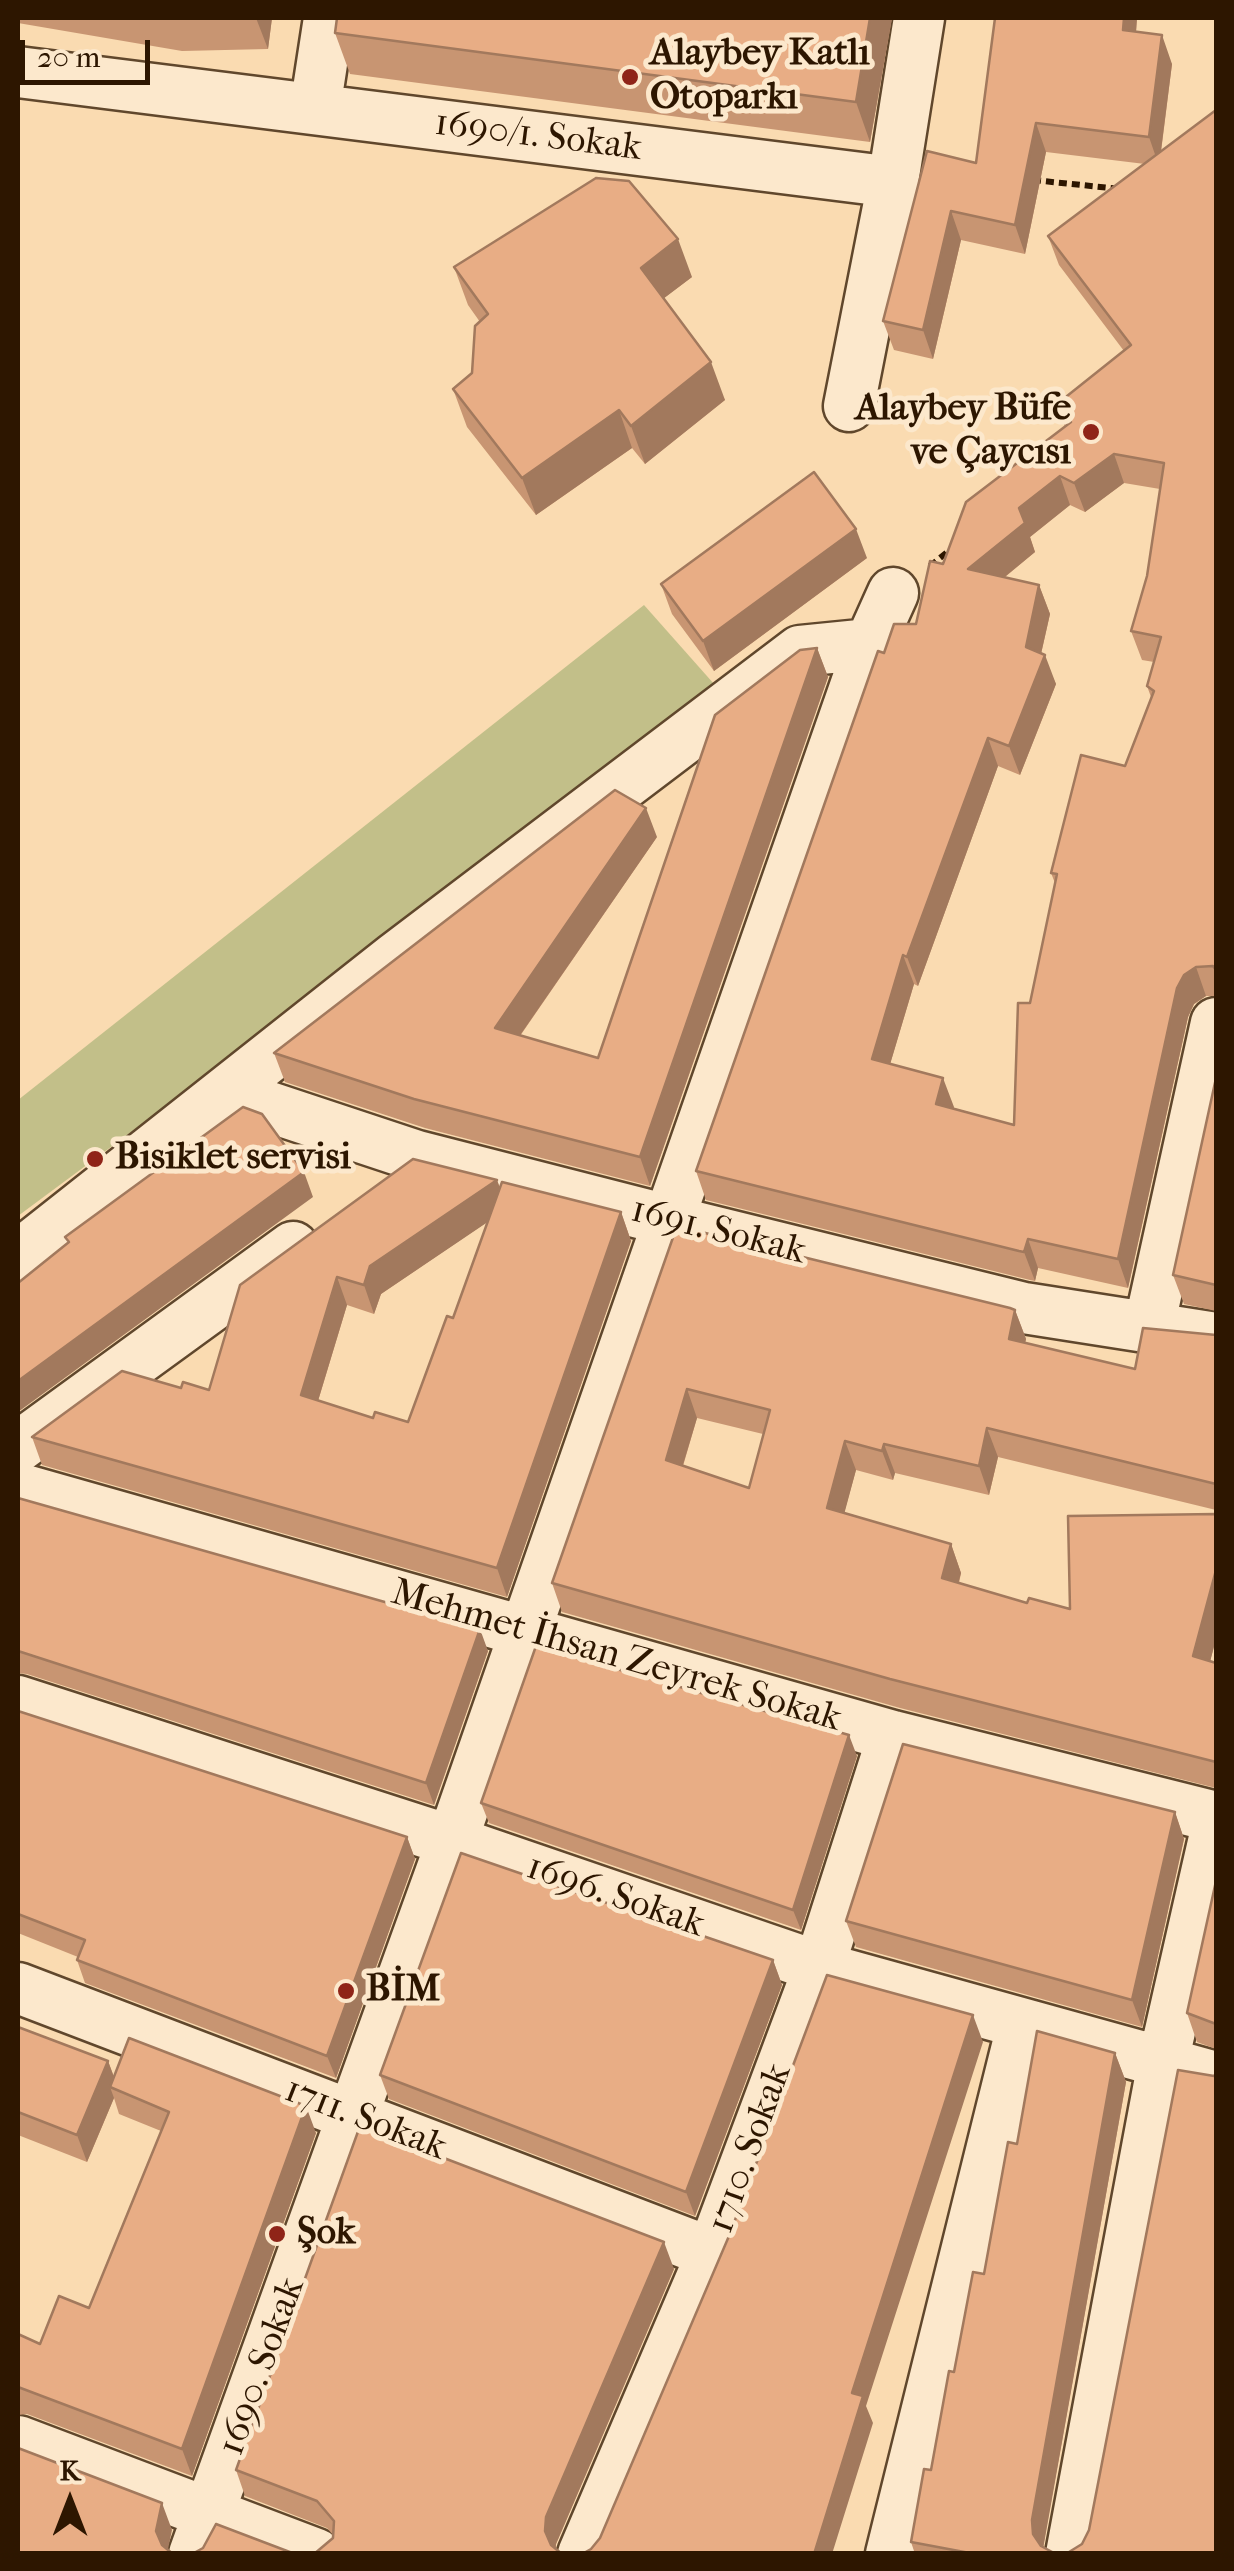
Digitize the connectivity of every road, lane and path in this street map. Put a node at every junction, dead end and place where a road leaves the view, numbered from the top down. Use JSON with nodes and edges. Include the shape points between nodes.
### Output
{"nodes":[{"id":1,"x":329,"y":18,"type":"edge"},
{"id":2,"x":919,"y":18,"type":"edge"},
{"id":3,"x":18,"y":72,"type":"edge"},
{"id":4,"x":315,"y":109,"type":"junction"},
{"id":5,"x":1023,"y":179,"type":"edge"},
{"id":6,"x":894,"y":182,"type":"junction"},
{"id":7,"x":1136,"y":190,"type":"edge"},
{"id":8,"x":850,"y":406,"type":"dead end"},
{"id":9,"x":967,"y":536,"type":"edge"},
{"id":10,"x":894,"y":593,"type":"joint"},
{"id":11,"x":870,"y":644,"type":"junction"},
{"id":12,"x":1216,"y":1024,"type":"edge"},
{"id":13,"x":227,"y":1093,"type":"junction"},
{"id":14,"x":417,"y":1156,"type":"junction"},
{"id":15,"x":667,"y":1220,"type":"junction"},
{"id":16,"x":18,"y":1256,"type":"edge"},
{"id":17,"x":1148,"y":1327,"type":"junction"},
{"id":18,"x":1216,"y":1338,"type":"edge"},
{"id":19,"x":18,"y":1446,"type":"edge"},
{"id":20,"x":18,"y":1488,"type":"edge"},
{"id":21,"x":524,"y":1632,"type":"junction"},
{"id":22,"x":18,"y":1702,"type":"edge"},
{"id":23,"x":893,"y":1736,"type":"junction"},
{"id":24,"x":1216,"y":1817,"type":"edge"},
{"id":25,"x":1216,"y":1830,"type":"edge"},
{"id":26,"x":452,"y":1841,"type":"junction"},
{"id":27,"x":819,"y":1966,"type":"junction"},
{"id":28,"x":18,"y":1988,"type":"edge"},
{"id":29,"x":1022,"y":2026,"type":"junction"},
{"id":30,"x":1163,"y":2062,"type":"junction"},
{"id":31,"x":1216,"y":2078,"type":"edge"},
{"id":32,"x":354,"y":2115,"type":"junction"},
{"id":33,"x":712,"y":2253,"type":"junction"},
{"id":34,"x":18,"y":2441,"type":"edge"},
{"id":35,"x":203,"y":2532,"type":"edge"},
{"id":36,"x":316,"y":2554,"type":"edge"},
{"id":37,"x":584,"y":2554,"type":"edge"},
{"id":38,"x":891,"y":2554,"type":"edge"},
{"id":39,"x":1071,"y":2554,"type":"edge"}],
"edges":[{"from":1,"to":4,"type":"street"},
{"from":2,"to":6,"type":"street"},
{"from":3,"to":4,"type":"street","name":"1690/1. Sokak"},
{"from":4,"to":6,"type":"street","name":"1690/1. Sokak"},
{"from":5,"to":7,"type":"path"},
{"from":6,"to":8,"type":"street"},
{"from":9,"to":10,"type":"path"},
{"from":10,"to":11,"type":"street","name":"1690. Sokak"},
{"from":11,"to":13,"type":"street","via":[[800,651]]},
{"from":11,"to":15,"type":"street","name":"1690. Sokak"},
{"from":12,"to":17,"type":"street"},
{"from":13,"to":14,"type":"street","name":"1691. Sokak"},
{"from":13,"to":16,"type":"street"},
{"from":14,"to":15,"type":"street","name":"1691. Sokak"},
{"from":14,"to":19,"type":"street"},
{"from":15,"to":17,"type":"street","name":"1691. Sokak","via":[[1024,1308]]},
{"from":15,"to":21,"type":"street","name":"1690. Sokak"},
{"from":17,"to":18,"type":"street","name":"1691. Sokak"},
{"from":20,"to":21,"type":"street","name":"Mehmet İhsan Zeyrek Sokak"},
{"from":21,"to":23,"type":"street","name":"Mehmet İhsan Zeyrek Sokak"},
{"from":21,"to":26,"type":"street","name":"1690. Sokak"},
{"from":22,"to":26,"type":"street","name":"1696. Sokak"},
{"from":23,"to":24,"type":"street","name":"Mehmet İhsan Zeyrek Sokak"},
{"from":23,"to":27,"type":"street","name":"1710. Sokak"},
{"from":25,"to":30,"type":"street"},
{"from":26,"to":27,"type":"street","name":"1696. Sokak"},
{"from":26,"to":32,"type":"street","name":"1690. Sokak"},
{"from":27,"to":29,"type":"street","name":"1696. Sokak"},
{"from":27,"to":33,"type":"street","name":"1710. Sokak"},
{"from":28,"to":32,"type":"street","name":"1711. Sokak"},
{"from":29,"to":30,"type":"street","name":"1696. Sokak"},
{"from":29,"to":38,"type":"street"},
{"from":30,"to":31,"type":"street","name":"1696. Sokak"},
{"from":30,"to":39,"type":"street"},
{"from":32,"to":33,"type":"street","name":"1711. Sokak"},
{"from":32,"to":35,"type":"street","name":"1690. Sokak"},
{"from":33,"to":37,"type":"street","name":"1710. Sokak"},
{"from":34,"to":35,"type":"street"},
{"from":35,"to":36,"type":"street"}]}
